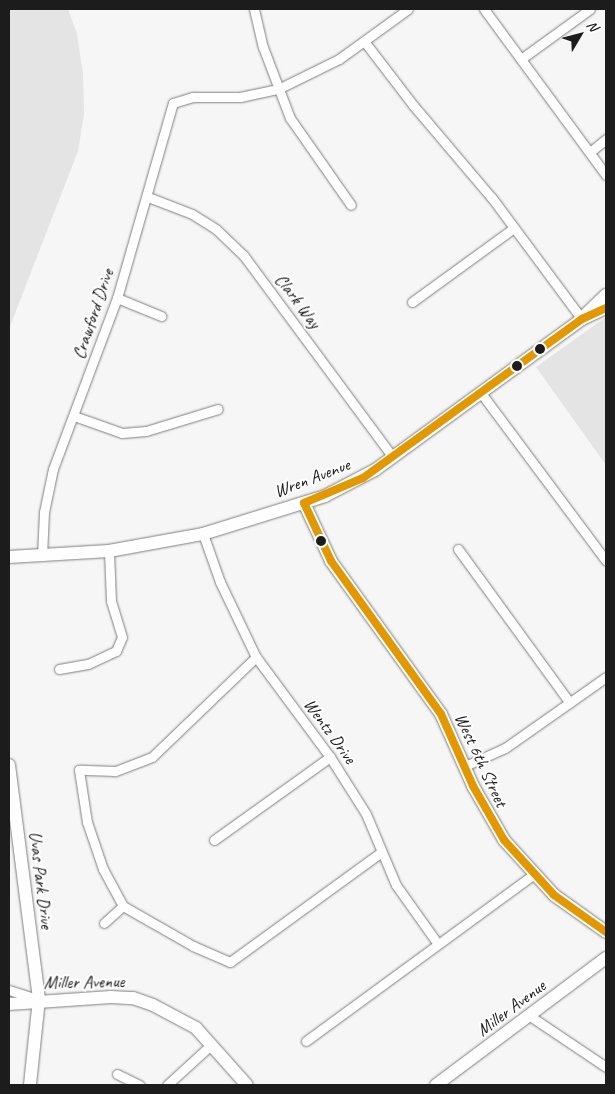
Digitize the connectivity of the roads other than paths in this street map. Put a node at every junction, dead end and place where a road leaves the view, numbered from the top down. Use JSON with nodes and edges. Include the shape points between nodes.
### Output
{"nodes":[{"id":1,"x":254,"y":9,"type":"edge"},
{"id":2,"x":408,"y":9,"type":"edge"},
{"id":3,"x":484,"y":9,"type":"edge"},
{"id":4,"x":590,"y":9,"type":"edge"},
{"id":5,"x":364,"y":41,"type":"junction"},
{"id":6,"x":521,"y":59,"type":"junction"},
{"id":7,"x":278,"y":89,"type":"junction"},
{"id":8,"x":606,"y":140,"type":"edge"},
{"id":9,"x":590,"y":152,"type":"junction"},
{"id":10,"x":606,"y":175,"type":"edge"},
{"id":11,"x":148,"y":197,"type":"junction"},
{"id":12,"x":351,"y":205,"type":"dead end"},
{"id":13,"x":514,"y":228,"type":"junction"},
{"id":14,"x":606,"y":294,"type":"edge"},
{"id":15,"x":117,"y":298,"type":"junction"},
{"id":16,"x":412,"y":302,"type":"dead end"},
{"id":17,"x":606,"y":308,"type":"edge"},
{"id":18,"x":161,"y":316,"type":"dead end"},
{"id":19,"x":582,"y":319,"type":"junction"},
{"id":20,"x":481,"y":392,"type":"junction"},
{"id":21,"x":218,"y":409,"type":"dead end"},
{"id":22,"x":74,"y":416,"type":"junction"},
{"id":23,"x":393,"y":457,"type":"junction"},
{"id":24,"x":304,"y":503,"type":"junction"},
{"id":25,"x":203,"y":534,"type":"junction"},
{"id":26,"x":458,"y":549,"type":"dead end"},
{"id":27,"x":109,"y":551,"type":"junction"},
{"id":28,"x":42,"y":556,"type":"junction"},
{"id":29,"x":9,"y":557,"type":"edge"},
{"id":30,"x":606,"y":561,"type":"edge"},
{"id":31,"x":256,"y":657,"type":"junction"},
{"id":32,"x":59,"y":669,"type":"dead end"},
{"id":33,"x":606,"y":677,"type":"edge"},
{"id":34,"x":570,"y":703,"type":"junction"},
{"id":35,"x":330,"y":757,"type":"junction"},
{"id":36,"x":9,"y":766,"type":"edge"},
{"id":37,"x":465,"y":766,"type":"junction"},
{"id":38,"x":214,"y":840,"type":"dead end"},
{"id":39,"x":380,"y":853,"type":"junction"},
{"id":40,"x":533,"y":875,"type":"junction"},
{"id":41,"x":123,"y":906,"type":"junction"},
{"id":42,"x":104,"y":923,"type":"dead end"},
{"id":43,"x":606,"y":932,"type":"edge"},
{"id":44,"x":438,"y":944,"type":"junction"},
{"id":45,"x":606,"y":958,"type":"edge"},
{"id":46,"x":9,"y":990,"type":"edge"},
{"id":47,"x":39,"y":999,"type":"junction"},
{"id":48,"x":9,"y":1004,"type":"edge"},
{"id":49,"x":530,"y":1016,"type":"junction"},
{"id":50,"x":306,"y":1041,"type":"dead end"},
{"id":51,"x":212,"y":1044,"type":"junction"},
{"id":52,"x":606,"y":1067,"type":"edge"},
{"id":53,"x":117,"y":1074,"type":"dead end"},
{"id":54,"x":30,"y":1085,"type":"edge"},
{"id":55,"x":140,"y":1085,"type":"edge"},
{"id":56,"x":167,"y":1085,"type":"edge"},
{"id":57,"x":247,"y":1085,"type":"edge"},
{"id":58,"x":436,"y":1085,"type":"edge"}],
"edges":[{"from":1,"to":7,"type":"street","via":[[257,29]]},
{"from":2,"to":5,"type":"street"},
{"from":3,"to":6,"type":"street"},
{"from":4,"to":6,"type":"street"},
{"from":5,"to":7,"type":"street","via":[[325,68]]},
{"from":5,"to":13,"type":"street"},
{"from":6,"to":9,"type":"street"},
{"from":7,"to":11,"type":"street","name":"Crawford Drive","via":[[240,97],[193,97],[173,102]]},
{"from":7,"to":12,"type":"street","via":[[295,127]]},
{"from":8,"to":9,"type":"street"},
{"from":9,"to":10,"type":"street"},
{"from":11,"to":15,"type":"street","name":"Crawford Drive"},
{"from":11,"to":23,"type":"street","name":"Clark Way","via":[[192,214],[216,229],[244,256]]},
{"from":13,"to":16,"type":"street"},
{"from":13,"to":19,"type":"street"},
{"from":14,"to":19,"type":"street","name":"Wren Avenue"},
{"from":15,"to":18,"type":"street"},
{"from":15,"to":22,"type":"street","name":"Crawford Drive"},
{"from":17,"to":19,"type":"street","name":"Wren Avenue"},
{"from":19,"to":20,"type":"street","name":"Wren Avenue"},
{"from":20,"to":23,"type":"street","name":"Wren Avenue"},
{"from":20,"to":30,"type":"street"},
{"from":21,"to":22,"type":"street","via":[[146,431],[122,433]]},
{"from":22,"to":28,"type":"street","name":"Crawford Drive","via":[[52,469],[44,512]]},
{"from":23,"to":24,"type":"street","name":"Wren Avenue","via":[[346,487]]},
{"from":24,"to":25,"type":"street","name":"Wren Avenue"},
{"from":24,"to":37,"type":"street","name":"West 6th Street","via":[[331,562],[441,714]]},
{"from":25,"to":27,"type":"street","name":"Wren Avenue"},
{"from":25,"to":31,"type":"street","name":"Wentz Drive","via":[[220,582]]},
{"from":26,"to":34,"type":"street"},
{"from":27,"to":28,"type":"street","name":"Wren Avenue"},
{"from":27,"to":32,"type":"street","via":[[111,601],[122,637],[116,651],[88,664]]},
{"from":28,"to":29,"type":"street","name":"Wren Avenue"},
{"from":31,"to":35,"type":"street","name":"Wentz Drive"},
{"from":31,"to":41,"type":"street","via":[[152,757],[115,771],[80,770],[87,822],[103,869]]},
{"from":33,"to":34,"type":"street"},
{"from":34,"to":37,"type":"street","via":[[497,753]]},
{"from":35,"to":38,"type":"street"},
{"from":35,"to":39,"type":"street","name":"Wentz Drive","via":[[366,814]]},
{"from":36,"to":47,"type":"street","name":"Uvas Park Drive"},
{"from":37,"to":40,"type":"street","name":"West 6th Street","via":[[491,821]]},
{"from":39,"to":41,"type":"street","via":[[230,962]]},
{"from":39,"to":44,"type":"street","name":"Wentz Drive","via":[[396,885]]},
{"from":40,"to":43,"type":"street","name":"West 6th Street","via":[[554,895]]},
{"from":40,"to":44,"type":"street"},
{"from":41,"to":42,"type":"street"},
{"from":44,"to":50,"type":"street"},
{"from":45,"to":49,"type":"street","name":"Miller Avenue"},
{"from":46,"to":47,"type":"street"},
{"from":47,"to":48,"type":"street","name":"Miller Avenue"},
{"from":47,"to":51,"type":"street","name":"Miller Avenue","via":[[133,998],[176,1016],[196,1028]]},
{"from":47,"to":54,"type":"street","name":"Uvas Park Drive"},
{"from":49,"to":52,"type":"street"},
{"from":49,"to":58,"type":"street","name":"Miller Avenue"},
{"from":51,"to":56,"type":"street"},
{"from":51,"to":57,"type":"street","name":"Miller Avenue"},
{"from":53,"to":55,"type":"street"}]}
